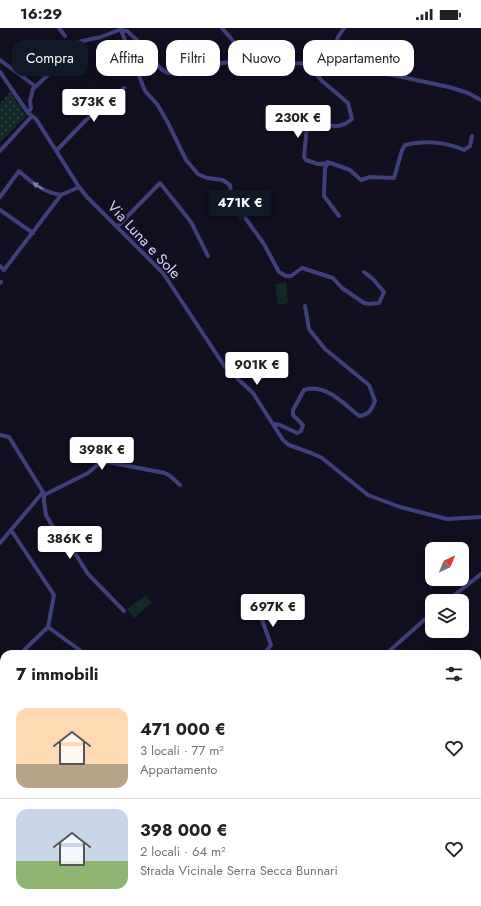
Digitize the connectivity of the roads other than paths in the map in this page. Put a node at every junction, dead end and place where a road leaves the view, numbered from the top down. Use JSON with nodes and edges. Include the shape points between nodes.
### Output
{"nodes":[{"id":1,"x":59,"y":28,"type":"edge"},
{"id":2,"x":222,"y":28,"type":"edge"},
{"id":3,"x":344,"y":28,"type":"edge"},
{"id":4,"x":121,"y":30,"type":"junction"},
{"id":5,"x":65,"y":36,"type":"dead end"},
{"id":6,"x":232,"y":40,"type":"edge"},
{"id":7,"x":337,"y":40,"type":"edge"},
{"id":8,"x":0,"y":60,"type":"edge"},
{"id":9,"x":228,"y":62,"type":"edge"},
{"id":10,"x":0,"y":72,"type":"edge"},
{"id":11,"x":318,"y":76,"type":"edge"},
{"id":12,"x":398,"y":76,"type":"edge"},
{"id":13,"x":35,"y":86,"type":"junction"},
{"id":14,"x":124,"y":88,"type":"dead end"},
{"id":15,"x":481,"y":100,"type":"edge"},
{"id":16,"x":30,"y":115,"type":"junction"},
{"id":17,"x":472,"y":136,"type":"dead end"},
{"id":18,"x":0,"y":150,"type":"edge"},
{"id":19,"x":56,"y":151,"type":"junction"},
{"id":20,"x":328,"y":162,"type":"junction"},
{"id":21,"x":79,"y":187,"type":"junction"},
{"id":22,"x":61,"y":195,"type":"junction"},
{"id":23,"x":0,"y":197,"type":"edge"},
{"id":24,"x":0,"y":210,"type":"edge"},
{"id":25,"x":339,"y":216,"type":"dead end"},
{"id":26,"x":117,"y":227,"type":"junction"},
{"id":27,"x":33,"y":233,"type":"junction"},
{"id":28,"x":208,"y":256,"type":"dead end"},
{"id":29,"x":2,"y":268,"type":"edge"},
{"id":30,"x":364,"y":272,"type":"dead end"},
{"id":31,"x":305,"y":306,"type":"dead end"},
{"id":32,"x":274,"y":424,"type":"junction"},
{"id":33,"x":0,"y":436,"type":"edge"},
{"id":34,"x":180,"y":485,"type":"dead end"},
{"id":35,"x":44,"y":493,"type":"junction"},
{"id":36,"x":481,"y":517,"type":"edge"},
{"id":37,"x":11,"y":530,"type":"junction"},
{"id":38,"x":0,"y":543,"type":"edge"},
{"id":39,"x":481,"y":574,"type":"edge"},
{"id":40,"x":456,"y":594,"type":"edge"},
{"id":41,"x":254,"y":597,"type":"dead end"},
{"id":42,"x":124,"y":611,"type":"dead end"},
{"id":43,"x":425,"y":619,"type":"edge"},
{"id":44,"x":48,"y":627,"type":"junction"},
{"id":45,"x":24,"y":650,"type":"edge"},
{"id":46,"x":80,"y":650,"type":"edge"},
{"id":47,"x":268,"y":650,"type":"edge"},
{"id":48,"x":390,"y":650,"type":"edge"}],
"edges":[{"from":1,"to":5,"type":"street"},
{"from":2,"to":6,"type":"street"},
{"from":3,"to":7,"type":"street"},
{"from":4,"to":9,"type":"street","via":[[130,33],[145,48],[153,61],[168,73],[186,62],[192,67],[196,66],[194,42],[204,55],[216,64]]},
{"from":4,"to":13,"type":"street","via":[[72,45],[60,56],[48,75]]},
{"from":4,"to":30,"type":"street","via":[[145,91],[157,104],[186,160],[198,174],[223,180],[230,185],[232,202],[264,244],[280,272],[291,276],[302,268],[333,278],[342,288],[364,303],[379,303],[384,292]]},
{"from":8,"to":13,"type":"street"},
{"from":10,"to":16,"type":"street","name":"Via Luna e Sole"},
{"from":11,"to":20,"type":"street","via":[[348,103],[352,119],[341,126],[333,127],[313,121],[307,125],[304,157],[318,164]]},
{"from":12,"to":15,"type":"street","via":[[468,93]]},
{"from":13,"to":16,"type":"street","via":[[30,101]]},
{"from":14,"to":19,"type":"street","via":[[86,120]]},
{"from":16,"to":18,"type":"street"},
{"from":16,"to":19,"type":"street","name":"Via Luna e Sole","via":[[36,119]]},
{"from":17,"to":20,"type":"street","via":[[470,146],[464,150],[434,142],[405,145],[394,178],[370,177],[362,180],[346,169]]},
{"from":19,"to":21,"type":"street","name":"Via Luna e Sole"},
{"from":20,"to":25,"type":"street","via":[[325,168],[324,196]]},
{"from":21,"to":22,"type":"street"},
{"from":21,"to":26,"type":"street","name":"Via Luna e Sole"},
{"from":22,"to":23,"type":"street","one_way":true,"via":[[50,194],[35,186],[19,171]]},
{"from":22,"to":27,"type":"street"},
{"from":24,"to":27,"type":"street"},
{"from":26,"to":28,"type":"street","via":[[160,183],[191,222]]},
{"from":26,"to":32,"type":"street","name":"Via Luna e Sole","via":[[163,273],[225,367],[252,393]]},
{"from":27,"to":29,"type":"street"},
{"from":31,"to":32,"type":"street","via":[[309,329],[325,350],[369,384],[375,401],[368,414],[359,416],[325,391],[311,388],[304,390],[293,410],[293,415],[303,425],[301,431],[297,433]]},
{"from":32,"to":36,"type":"street","name":"Via Luna e Sole","via":[[289,445],[322,458],[368,495],[400,507],[447,518]]},
{"from":33,"to":35,"type":"street","via":[[9,437]]},
{"from":34,"to":35,"type":"street","via":[[165,473],[102,461],[88,473]]},
{"from":35,"to":37,"type":"street"},
{"from":35,"to":42,"type":"street","via":[[46,515],[51,524],[73,550],[88,574]]},
{"from":37,"to":38,"type":"street"},
{"from":37,"to":44,"type":"street","via":[[54,595]]},
{"from":39,"to":40,"type":"street"},
{"from":41,"to":47,"type":"street","via":[[271,646]]},
{"from":43,"to":48,"type":"street"},
{"from":44,"to":45,"type":"street"},
{"from":44,"to":46,"type":"street"}]}
